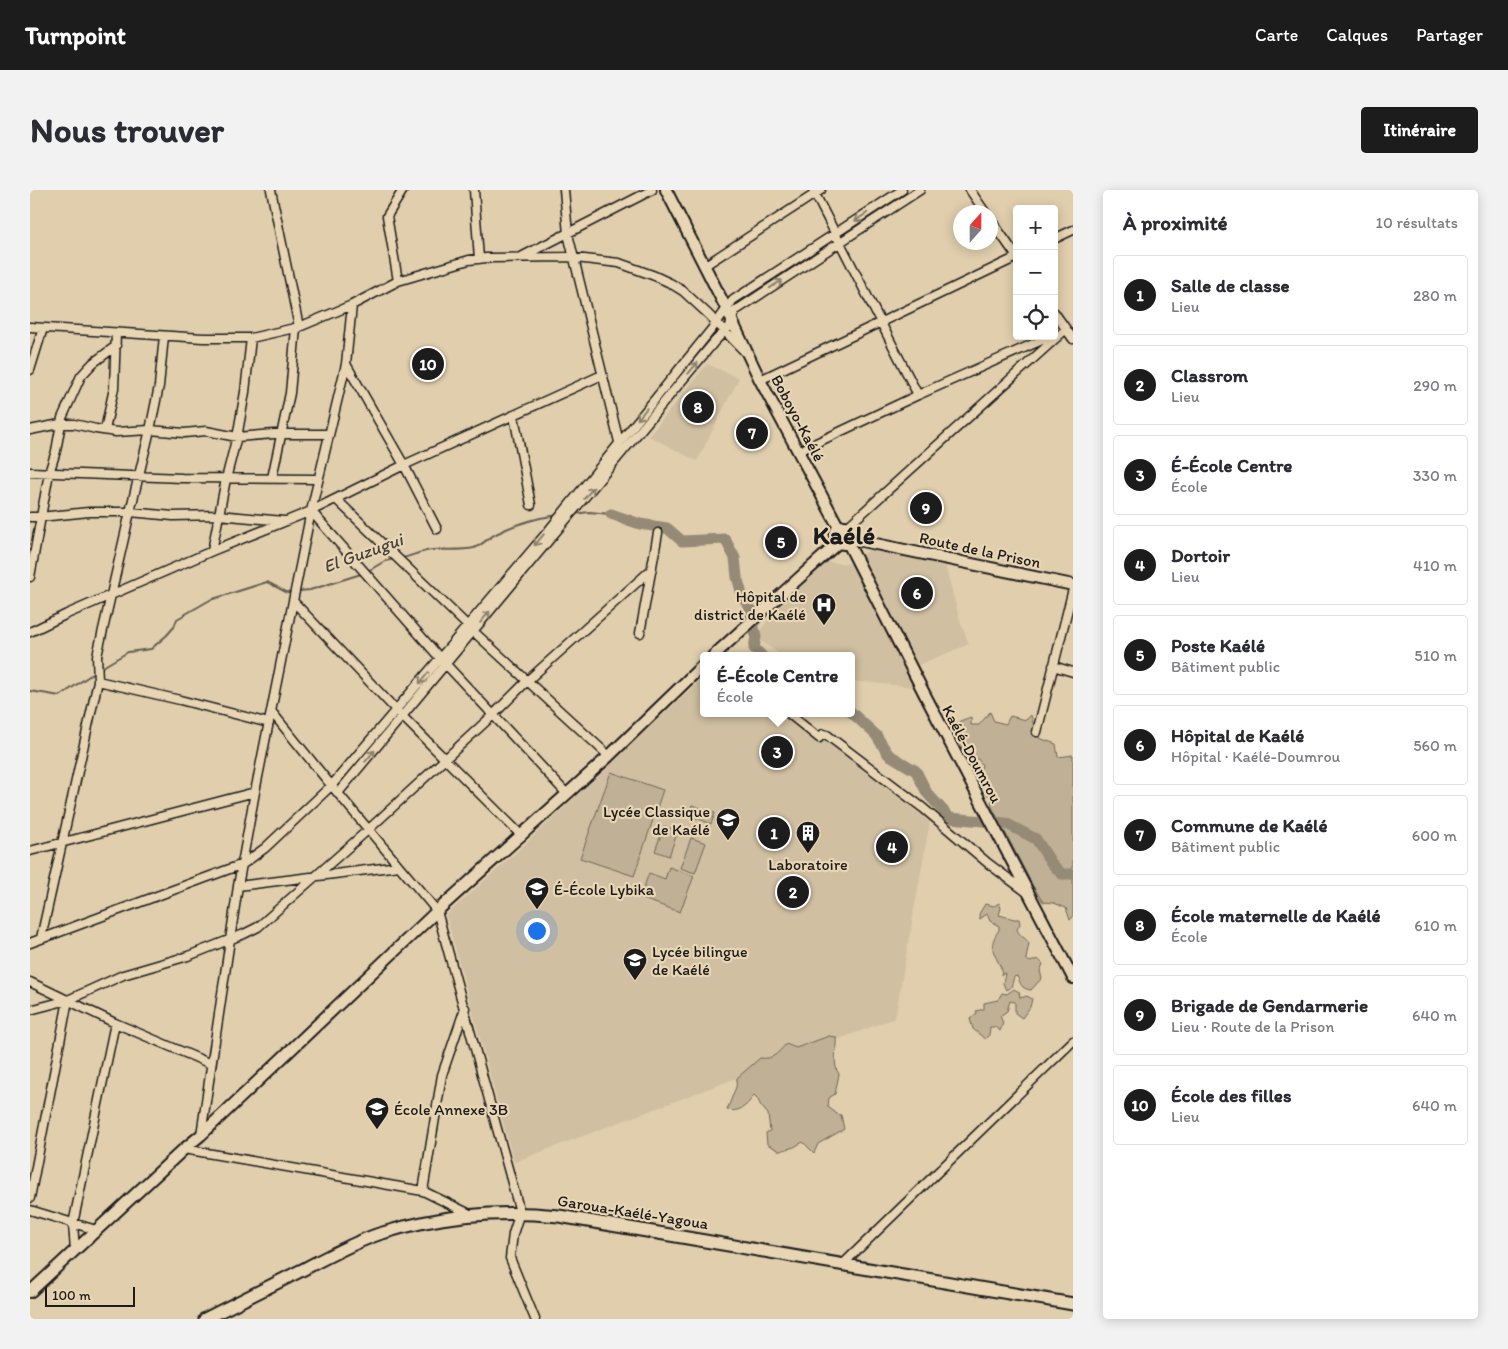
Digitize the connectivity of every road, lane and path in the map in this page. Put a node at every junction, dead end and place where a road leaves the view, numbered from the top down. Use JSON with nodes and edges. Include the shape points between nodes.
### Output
{"nodes":[{"id":1,"x":271,"y":190,"type":"edge"},
{"id":2,"x":403,"y":190,"type":"edge"},
{"id":3,"x":474,"y":190,"type":"edge"},
{"id":4,"x":564,"y":190,"type":"edge"},
{"id":5,"x":652,"y":190,"type":"edge"},
{"id":6,"x":666,"y":190,"type":"edge"},
{"id":7,"x":902,"y":190,"type":"edge"},
{"id":8,"x":920,"y":190,"type":"edge"},
{"id":9,"x":970,"y":190,"type":"edge"},
{"id":10,"x":816,"y":191,"type":"edge"},
{"id":11,"x":980,"y":205,"type":"edge"},
{"id":12,"x":1073,"y":230,"type":"edge"},
{"id":13,"x":998,"y":231,"type":"edge"},
{"id":14,"x":835,"y":233,"type":"junction"},
{"id":15,"x":568,"y":234,"type":"junction"},
{"id":16,"x":1058,"y":237,"type":"edge"},
{"id":17,"x":840,"y":242,"type":"junction"},
{"id":18,"x":520,"y":257,"type":"junction"},
{"id":19,"x":574,"y":257,"type":"junction"},
{"id":20,"x":479,"y":258,"type":"junction"},
{"id":21,"x":704,"y":266,"type":"junction"},
{"id":22,"x":398,"y":281,"type":"junction"},
{"id":23,"x":352,"y":305,"type":"junction"},
{"id":24,"x":726,"y":308,"type":"junction"},
{"id":25,"x":1058,"y":316,"type":"edge"},
{"id":26,"x":732,"y":321,"type":"junction"},
{"id":27,"x":717,"y":322,"type":"junction"},
{"id":28,"x":881,"y":322,"type":"junction"},
{"id":29,"x":30,"y":327,"type":"edge"},
{"id":30,"x":43,"y":328,"type":"junction"},
{"id":31,"x":297,"y":328,"type":"junction"},
{"id":32,"x":1070,"y":328,"type":"edge"},
{"id":33,"x":726,"y":331,"type":"junction"},
{"id":34,"x":116,"y":332,"type":"junction"},
{"id":35,"x":1058,"y":333,"type":"edge"},
{"id":36,"x":164,"y":336,"type":"junction"},
{"id":37,"x":251,"y":338,"type":"junction"},
{"id":38,"x":1073,"y":339,"type":"edge"},
{"id":39,"x":1042,"y":340,"type":"edge"},
{"id":40,"x":716,"y":341,"type":"junction"},
{"id":41,"x":116,"y":346,"type":"junction"},
{"id":42,"x":737,"y":346,"type":"junction"},
{"id":43,"x":748,"y":356,"type":"junction"},
{"id":44,"x":346,"y":364,"type":"junction"},
{"id":45,"x":30,"y":370,"type":"edge"},
{"id":46,"x":602,"y":375,"type":"junction"},
{"id":47,"x":760,"y":380,"type":"junction"},
{"id":48,"x":918,"y":395,"type":"junction"},
{"id":49,"x":514,"y":416,"type":"junction"},
{"id":50,"x":60,"y":424,"type":"junction"},
{"id":51,"x":30,"y":430,"type":"edge"},
{"id":52,"x":105,"y":430,"type":"junction"},
{"id":53,"x":150,"y":430,"type":"junction"},
{"id":54,"x":282,"y":434,"type":"junction"},
{"id":55,"x":329,"y":434,"type":"junction"},
{"id":56,"x":237,"y":437,"type":"junction"},
{"id":57,"x":619,"y":442,"type":"junction"},
{"id":58,"x":799,"y":451,"type":"junction"},
{"id":59,"x":404,"y":465,"type":"junction"},
{"id":60,"x":30,"y":472,"type":"edge"},
{"id":61,"x":49,"y":473,"type":"junction"},
{"id":62,"x":139,"y":476,"type":"junction"},
{"id":63,"x":272,"y":478,"type":"junction"},
{"id":64,"x":226,"y":479,"type":"junction"},
{"id":65,"x":318,"y":480,"type":"junction"},
{"id":66,"x":336,"y":499,"type":"junction"},
{"id":67,"x":531,"y":505,"type":"dead end"},
{"id":68,"x":311,"y":511,"type":"junction"},
{"id":69,"x":130,"y":512,"type":"junction"},
{"id":70,"x":218,"y":515,"type":"junction"},
{"id":71,"x":30,"y":517,"type":"edge"},
{"id":72,"x":40,"y":517,"type":"junction"},
{"id":73,"x":286,"y":522,"type":"junction"},
{"id":74,"x":843,"y":527,"type":"junction"},
{"id":75,"x":437,"y":529,"type":"dead end"},
{"id":76,"x":658,"y":532,"type":"dead end"},
{"id":77,"x":847,"y":541,"type":"junction"},
{"id":78,"x":212,"y":551,"type":"junction"},
{"id":79,"x":652,"y":569,"type":"junction"},
{"id":80,"x":30,"y":577,"type":"edge"},
{"id":81,"x":1073,"y":585,"type":"edge"},
{"id":82,"x":1073,"y":589,"type":"edge"},
{"id":83,"x":112,"y":595,"type":"junction"},
{"id":84,"x":293,"y":601,"type":"junction"},
{"id":85,"x":470,"y":628,"type":"junction"},
{"id":86,"x":30,"y":632,"type":"edge"},
{"id":87,"x":640,"y":633,"type":"dead end"},
{"id":88,"x":718,"y":652,"type":"edge"},
{"id":89,"x":443,"y":661,"type":"junction"},
{"id":90,"x":1053,"y":666,"type":"junction"},
{"id":91,"x":700,"y":668,"type":"edge"},
{"id":92,"x":1073,"y":672,"type":"edge"},
{"id":93,"x":528,"y":680,"type":"junction"},
{"id":94,"x":98,"y":681,"type":"junction"},
{"id":95,"x":271,"y":711,"type":"junction"},
{"id":96,"x":400,"y":713,"type":"junction"},
{"id":97,"x":493,"y":715,"type":"junction"},
{"id":98,"x":793,"y":717,"type":"edge"},
{"id":99,"x":269,"y":723,"type":"junction"},
{"id":100,"x":1037,"y":732,"type":"dead end"},
{"id":101,"x":609,"y":756,"type":"junction"},
{"id":102,"x":445,"y":759,"type":"junction"},
{"id":103,"x":332,"y":785,"type":"junction"},
{"id":104,"x":255,"y":792,"type":"junction"},
{"id":105,"x":338,"y":793,"type":"junction"},
{"id":106,"x":567,"y":794,"type":"junction"},
{"id":107,"x":368,"y":829,"type":"junction"},
{"id":108,"x":522,"y":836,"type":"junction"},
{"id":109,"x":61,"y":842,"type":"junction"},
{"id":110,"x":30,"y":851,"type":"edge"},
{"id":111,"x":243,"y":864,"type":"junction"},
{"id":112,"x":399,"y":866,"type":"junction"},
{"id":113,"x":315,"y":876,"type":"junction"},
{"id":114,"x":238,"y":886,"type":"junction"},
{"id":115,"x":1028,"y":893,"type":"junction"},
{"id":116,"x":437,"y":911,"type":"junction"},
{"id":117,"x":41,"y":938,"type":"junction"},
{"id":118,"x":230,"y":939,"type":"junction"},
{"id":119,"x":30,"y":943,"type":"edge"},
{"id":120,"x":1073,"y":978,"type":"edge"},
{"id":121,"x":30,"y":982,"type":"edge"},
{"id":122,"x":68,"y":1000,"type":"junction"},
{"id":123,"x":465,"y":1008,"type":"junction"},
{"id":124,"x":30,"y":1010,"type":"edge"},
{"id":125,"x":114,"y":1023,"type":"junction"},
{"id":126,"x":1073,"y":1042,"type":"edge"},
{"id":127,"x":211,"y":1064,"type":"junction"},
{"id":128,"x":201,"y":1135,"type":"junction"},
{"id":129,"x":184,"y":1150,"type":"junction"},
{"id":130,"x":423,"y":1190,"type":"junction"},
{"id":131,"x":30,"y":1198,"type":"edge"},
{"id":132,"x":30,"y":1210,"type":"edge"},
{"id":133,"x":520,"y":1212,"type":"junction"},
{"id":134,"x":472,"y":1215,"type":"junction"},
{"id":135,"x":73,"y":1224,"type":"junction"},
{"id":136,"x":96,"y":1230,"type":"junction"},
{"id":137,"x":75,"y":1250,"type":"junction"},
{"id":138,"x":843,"y":1264,"type":"junction"},
{"id":139,"x":30,"y":1292,"type":"edge"},
{"id":140,"x":1073,"y":1304,"type":"edge"},
{"id":141,"x":205,"y":1319,"type":"edge"},
{"id":142,"x":535,"y":1319,"type":"edge"}],
"edges":[{"from":1,"to":31,"type":"street"},
{"from":2,"to":22,"type":"street","via":[[387,216]]},
{"from":3,"to":20,"type":"street"},
{"from":4,"to":15,"type":"street"},
{"from":5,"to":15,"type":"street"},
{"from":6,"to":21,"type":"main road"},
{"from":7,"to":14,"type":"street","one_way":true},
{"from":8,"to":17,"type":"street"},
{"from":9,"to":11,"type":"street"},
{"from":10,"to":14,"type":"street"},
{"from":10,"to":21,"type":"street"},
{"from":12,"to":16,"type":"street"},
{"from":13,"to":28,"type":"street","via":[[1017,257]]},
{"from":14,"to":17,"type":"street"},
{"from":14,"to":24,"type":"street","via":[[733,300]]},
{"from":15,"to":18,"type":"street"},
{"from":15,"to":19,"type":"street"},
{"from":26,"to":17,"type":"street","one_way":true,"via":[[735,311]]},
{"from":17,"to":28,"type":"street"},
{"from":18,"to":19,"type":"street"},
{"from":18,"to":20,"type":"street"},
{"from":19,"to":27,"type":"street","via":[[619,263],[660,278],[683,291]]},
{"from":19,"to":46,"type":"street"},
{"from":20,"to":22,"type":"street"},
{"from":21,"to":24,"type":"main road"},
{"from":22,"to":23,"type":"street"},
{"from":23,"to":31,"type":"street"},
{"from":23,"to":44,"type":"street"},
{"from":24,"to":26,"type":"main road","name":"Boboyo-Kaélé"},
{"from":24,"to":27,"type":"street"},
{"from":25,"to":32,"type":"street"},
{"from":26,"to":33,"type":"street"},
{"from":26,"to":43,"type":"main road","name":"Boboyo-Kaélé"},
{"from":27,"to":33,"type":"street"},
{"from":27,"to":57,"type":"street","one_way":true},
{"from":28,"to":47,"type":"street"},
{"from":28,"to":48,"type":"street"},
{"from":29,"to":30,"type":"street"},
{"from":30,"to":34,"type":"street"},
{"from":30,"to":45,"type":"street"},
{"from":31,"to":37,"type":"street"},
{"from":31,"to":54,"type":"street"},
{"from":32,"to":35,"type":"street"},
{"from":32,"to":38,"type":"street"},
{"from":32,"to":74,"type":"street"},
{"from":33,"to":40,"type":"street"},
{"from":33,"to":42,"type":"street"},
{"from":34,"to":36,"type":"street"},
{"from":34,"to":41,"type":"street"},
{"from":36,"to":37,"type":"street"},
{"from":36,"to":53,"type":"street"},
{"from":37,"to":56,"type":"street"},
{"from":39,"to":48,"type":"street"},
{"from":40,"to":42,"type":"street"},
{"from":85,"to":40,"type":"street","one_way":true},
{"from":41,"to":50,"type":"street","via":[[81,376]]},
{"from":41,"to":52,"type":"street","via":[[114,388]]},
{"from":42,"to":43,"type":"street"},
{"from":43,"to":47,"type":"main road","name":"Boboyo-Kaélé"},
{"from":44,"to":55,"type":"street"},
{"from":44,"to":59,"type":"street"},
{"from":46,"to":49,"type":"street"},
{"from":46,"to":57,"type":"street"},
{"from":47,"to":58,"type":"main road","name":"Boboyo-Kaélé"},
{"from":48,"to":58,"type":"street"},
{"from":49,"to":59,"type":"street"},
{"from":49,"to":67,"type":"street"},
{"from":50,"to":51,"type":"street"},
{"from":50,"to":52,"type":"street"},
{"from":50,"to":61,"type":"street"},
{"from":52,"to":53,"type":"street"},
{"from":53,"to":56,"type":"street","via":[[184,434],[215,432]]},
{"from":53,"to":62,"type":"street"},
{"from":54,"to":55,"type":"street"},
{"from":54,"to":56,"type":"street"},
{"from":54,"to":63,"type":"street"},
{"from":55,"to":65,"type":"street"},
{"from":56,"to":64,"type":"street"},
{"from":57,"to":85,"type":"street","one_way":true},
{"from":58,"to":74,"type":"main road","name":"Boboyo-Kaélé"},
{"from":59,"to":66,"type":"street"},
{"from":59,"to":75,"type":"street"},
{"from":60,"to":61,"type":"street"},
{"from":61,"to":62,"type":"street"},
{"from":61,"to":72,"type":"street"},
{"from":62,"to":64,"type":"street"},
{"from":62,"to":69,"type":"street"},
{"from":63,"to":64,"type":"street"},
{"from":63,"to":65,"type":"street"},
{"from":64,"to":70,"type":"street"},
{"from":65,"to":68,"type":"street"},
{"from":66,"to":68,"type":"street"},
{"from":66,"to":85,"type":"street"},
{"from":68,"to":73,"type":"street"},
{"from":68,"to":84,"type":"street"},
{"from":68,"to":89,"type":"street"},
{"from":69,"to":70,"type":"street","via":[[173,516]]},
{"from":69,"to":72,"type":"street"},
{"from":69,"to":83,"type":"street"},
{"from":70,"to":73,"type":"street"},
{"from":70,"to":78,"type":"street"},
{"from":71,"to":72,"type":"street"},
{"from":72,"to":80,"type":"street"},
{"from":73,"to":78,"type":"street"},
{"from":74,"to":77,"type":"main road","name":"Boboyo-Kaélé","via":[[853,532]]},
{"from":74,"to":77,"type":"main road","via":[[836,535]]},
{"from":76,"to":79,"type":"street"},
{"from":77,"to":81,"type":"main road","name":"Route de la Prison"},
{"from":77,"to":88,"type":"main road"},
{"from":77,"to":115,"type":"main road","name":"Kaélé-Doumrou"},
{"from":78,"to":83,"type":"street"},
{"from":79,"to":87,"type":"street"},
{"from":79,"to":93,"type":"street"},
{"from":82,"to":90,"type":"street"},
{"from":83,"to":86,"type":"street"},
{"from":83,"to":94,"type":"street","via":[[96,656]]},
{"from":84,"to":95,"type":"street"},
{"from":84,"to":96,"type":"street"},
{"from":85,"to":89,"type":"street"},
{"from":85,"to":93,"type":"street"},
{"from":89,"to":96,"type":"street"},
{"from":89,"to":97,"type":"street"},
{"from":90,"to":92,"type":"street"},
{"from":90,"to":100,"type":"street"},
{"from":91,"to":101,"type":"main road"},
{"from":93,"to":97,"type":"street"},
{"from":93,"to":101,"type":"street"},
{"from":94,"to":99,"type":"street"},
{"from":94,"to":109,"type":"street"},
{"from":95,"to":99,"type":"street"},
{"from":95,"to":103,"type":"street"},
{"from":96,"to":102,"type":"street"},
{"from":96,"to":103,"type":"street"},
{"from":105,"to":96,"type":"street","one_way":true},
{"from":97,"to":102,"type":"street"},
{"from":97,"to":106,"type":"street"},
{"from":98,"to":115,"type":"street","via":[[819,738],[824,734],[924,808],[988,864]]},
{"from":99,"to":104,"type":"street"},
{"from":101,"to":106,"type":"main road"},
{"from":102,"to":107,"type":"street"},
{"from":102,"to":108,"type":"street"},
{"from":103,"to":105,"type":"street"},
{"from":103,"to":111,"type":"street","via":[[265,848]]},
{"from":104,"to":109,"type":"street"},
{"from":104,"to":111,"type":"street"},
{"from":105,"to":107,"type":"street"},
{"from":106,"to":108,"type":"main road"},
{"from":107,"to":112,"type":"street"},
{"from":107,"to":113,"type":"street"},
{"from":108,"to":116,"type":"main road"},
{"from":109,"to":110,"type":"street"},
{"from":109,"to":117,"type":"street"},
{"from":111,"to":114,"type":"street"},
{"from":111,"to":117,"type":"street"},
{"from":112,"to":113,"type":"street"},
{"from":112,"to":116,"type":"street"},
{"from":113,"to":114,"type":"street"},
{"from":113,"to":118,"type":"street","via":[[258,927]]},
{"from":114,"to":118,"type":"street"},
{"from":115,"to":120,"type":"main road","name":"Kaélé-Doumrou"},
{"from":116,"to":123,"type":"street"},
{"from":116,"to":128,"type":"main road"},
{"from":117,"to":119,"type":"street"},
{"from":118,"to":122,"type":"street","via":[[188,956],[123,975]]},
{"from":118,"to":127,"type":"street"},
{"from":121,"to":122,"type":"street"},
{"from":122,"to":124,"type":"street"},
{"from":122,"to":125,"type":"street"},
{"from":122,"to":131,"type":"street"},
{"from":123,"to":130,"type":"street","via":[[442,1075]]},
{"from":123,"to":133,"type":"street"},
{"from":125,"to":127,"type":"street"},
{"from":125,"to":135,"type":"street"},
{"from":126,"to":138,"type":"street"},
{"from":127,"to":128,"type":"street"},
{"from":128,"to":129,"type":"main road"},
{"from":129,"to":130,"type":"street"},
{"from":129,"to":136,"type":"main road"},
{"from":130,"to":134,"type":"street"},
{"from":132,"to":135,"type":"street"},
{"from":133,"to":134,"type":"highway","name":"Garoua-Kaélé-Yagoua"},
{"from":133,"to":138,"type":"highway","name":"Garoua-Kaélé-Yagoua"},
{"from":133,"to":142,"type":"street","via":[[510,1258]]},
{"from":134,"to":141,"type":"highway","name":"Garoua-Kaélé-Yagoua","via":[[442,1218],[378,1234],[327,1256]]},
{"from":135,"to":136,"type":"street"},
{"from":135,"to":137,"type":"street"},
{"from":136,"to":137,"type":"main road"},
{"from":137,"to":139,"type":"main road"},
{"from":138,"to":140,"type":"highway","name":"Garoua-Kaélé-Yagoua"}]}
